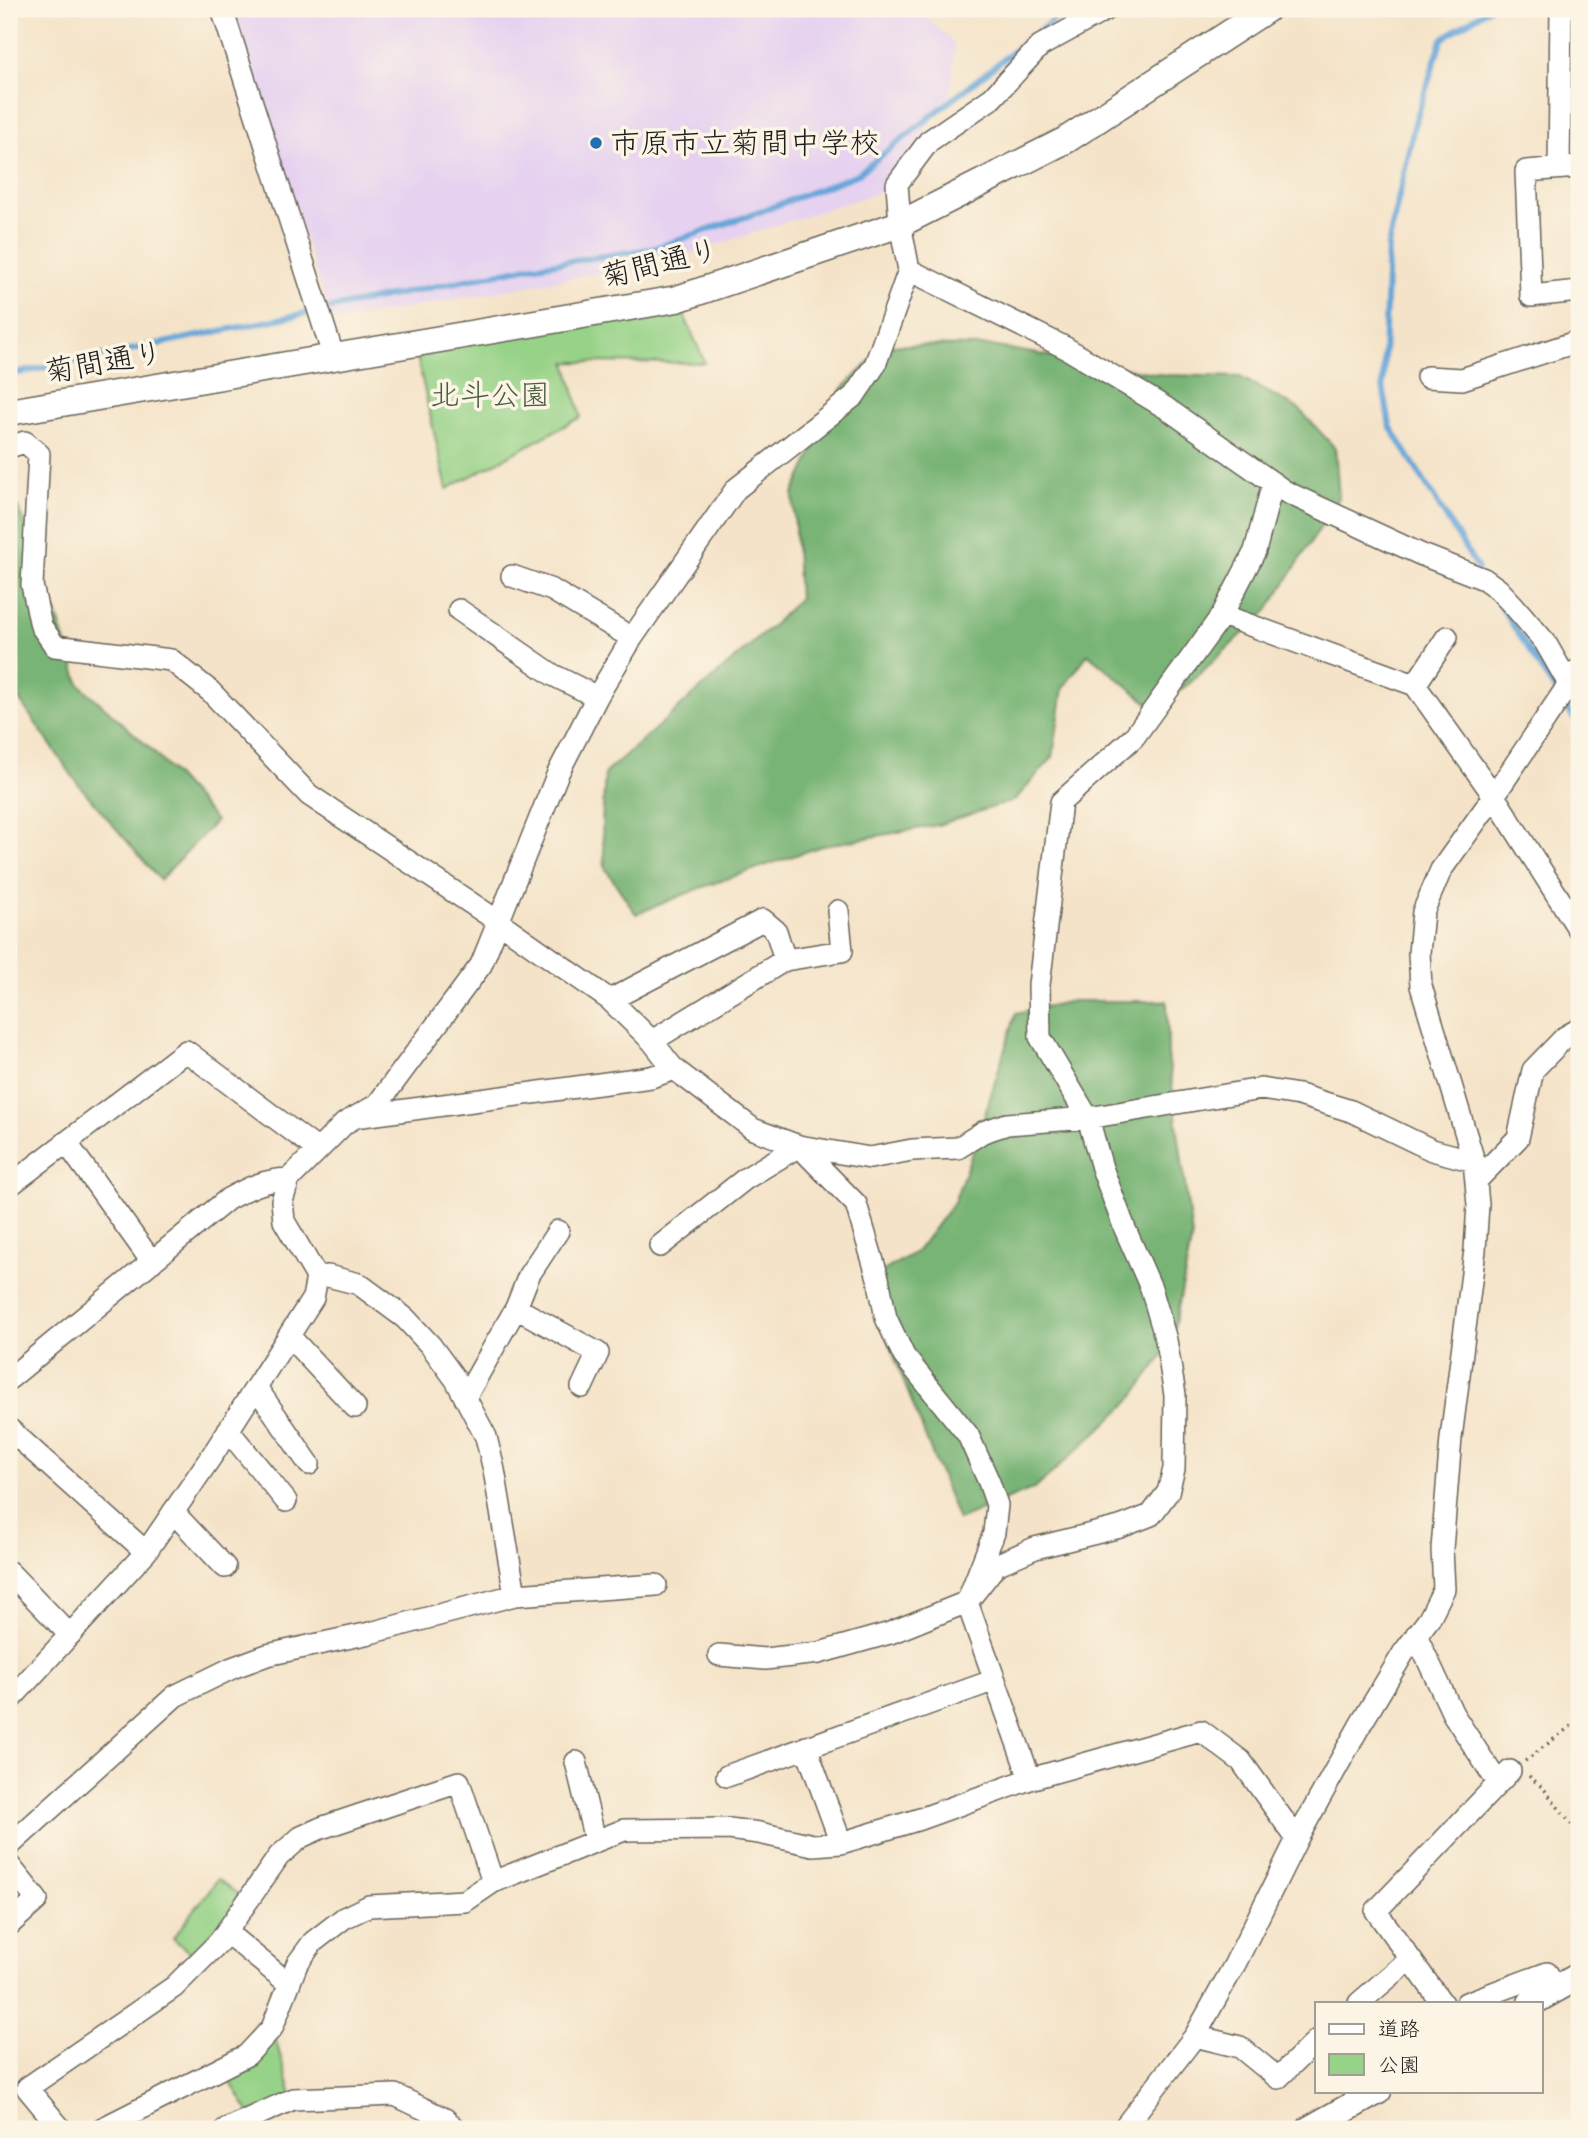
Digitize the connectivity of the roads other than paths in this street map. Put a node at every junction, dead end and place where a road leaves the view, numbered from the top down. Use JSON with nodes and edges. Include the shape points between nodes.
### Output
{"nodes":[{"id":1,"x":222,"y":9,"type":"edge"},
{"id":2,"x":1267,"y":9,"type":"edge"},
{"id":3,"x":1100,"y":10,"type":"edge"},
{"id":4,"x":1567,"y":13,"type":"edge"},
{"id":5,"x":1569,"y":167,"type":"edge"},
{"id":6,"x":900,"y":224,"type":"junction"},
{"id":7,"x":909,"y":270,"type":"junction"},
{"id":8,"x":1579,"y":291,"type":"edge"},
{"id":9,"x":1579,"y":341,"type":"edge"},
{"id":10,"x":334,"y":358,"type":"junction"},
{"id":11,"x":1427,"y":377,"type":"dead end"},
{"id":12,"x":9,"y":412,"type":"edge"},
{"id":13,"x":9,"y":447,"type":"edge"},
{"id":14,"x":1273,"y":483,"type":"junction"},
{"id":15,"x":512,"y":576,"type":"dead end"},
{"id":16,"x":459,"y":610,"type":"dead end"},
{"id":17,"x":1222,"y":615,"type":"junction"},
{"id":18,"x":1447,"y":636,"type":"dead end"},
{"id":19,"x":632,"y":638,"type":"junction"},
{"id":20,"x":1576,"y":680,"type":"edge"},
{"id":21,"x":1415,"y":685,"type":"junction"},
{"id":22,"x":597,"y":697,"type":"junction"},
{"id":23,"x":1494,"y":796,"type":"junction"},
{"id":24,"x":838,"y":911,"type":"dead end"},
{"id":25,"x":499,"y":922,"type":"junction"},
{"id":26,"x":1579,"y":930,"type":"edge"},
{"id":27,"x":785,"y":960,"type":"junction"},
{"id":28,"x":610,"y":1000,"type":"junction"},
{"id":29,"x":1579,"y":1029,"type":"edge"},
{"id":30,"x":652,"y":1041,"type":"junction"},
{"id":31,"x":675,"y":1069,"type":"junction"},
{"id":32,"x":356,"y":1116,"type":"junction"},
{"id":33,"x":1088,"y":1118,"type":"junction"},
{"id":34,"x":66,"y":1142,"type":"junction"},
{"id":35,"x":799,"y":1146,"type":"junction"},
{"id":36,"x":318,"y":1150,"type":"junction"},
{"id":37,"x":1475,"y":1171,"type":"junction"},
{"id":38,"x":289,"y":1180,"type":"junction"},
{"id":39,"x":9,"y":1186,"type":"edge"},
{"id":40,"x":558,"y":1231,"type":"dead end"},
{"id":41,"x":660,"y":1247,"type":"dead end"},
{"id":42,"x":152,"y":1262,"type":"junction"},
{"id":43,"x":317,"y":1277,"type":"junction"},
{"id":44,"x":516,"y":1308,"type":"junction"},
{"id":45,"x":289,"y":1336,"type":"junction"},
{"id":46,"x":9,"y":1379,"type":"edge"},
{"id":47,"x":256,"y":1387,"type":"junction"},
{"id":48,"x":582,"y":1387,"type":"dead end"},
{"id":49,"x":465,"y":1398,"type":"junction"},
{"id":50,"x":355,"y":1407,"type":"dead end"},
{"id":51,"x":9,"y":1429,"type":"edge"},
{"id":52,"x":228,"y":1430,"type":"junction"},
{"id":53,"x":309,"y":1464,"type":"dead end"},
{"id":54,"x":286,"y":1501,"type":"dead end"},
{"id":55,"x":173,"y":1512,"type":"junction"},
{"id":56,"x":146,"y":1552,"type":"junction"},
{"id":57,"x":225,"y":1567,"type":"dead end"},
{"id":58,"x":9,"y":1572,"type":"edge"},
{"id":59,"x":656,"y":1585,"type":"dead end"},
{"id":60,"x":515,"y":1595,"type":"junction"},
{"id":61,"x":967,"y":1602,"type":"junction"},
{"id":62,"x":69,"y":1635,"type":"junction"},
{"id":63,"x":1416,"y":1635,"type":"junction"},
{"id":64,"x":719,"y":1655,"type":"dead end"},
{"id":65,"x":995,"y":1680,"type":"junction"},
{"id":66,"x":9,"y":1702,"type":"edge"},
{"id":67,"x":806,"y":1748,"type":"junction"},
{"id":68,"x":576,"y":1762,"type":"dead end"},
{"id":69,"x":727,"y":1776,"type":"dead end"},
{"id":70,"x":1030,"y":1779,"type":"junction"},
{"id":71,"x":1297,"y":1839,"type":"junction"},
{"id":72,"x":595,"y":1840,"type":"junction"},
{"id":73,"x":841,"y":1843,"type":"junction"},
{"id":74,"x":9,"y":1846,"type":"edge"},
{"id":75,"x":9,"y":1865,"type":"edge"},
{"id":76,"x":493,"y":1882,"type":"junction"},
{"id":77,"x":9,"y":1925,"type":"edge"},
{"id":78,"x":226,"y":1932,"type":"junction"},
{"id":79,"x":1410,"y":1959,"type":"junction"},
{"id":80,"x":1568,"y":1982,"type":"edge"},
{"id":81,"x":289,"y":1984,"type":"junction"},
{"id":82,"x":1360,"y":2002,"type":"edge"},
{"id":83,"x":1442,"y":2002,"type":"edge"},
{"id":84,"x":1469,"y":2002,"type":"edge"},
{"id":85,"x":1533,"y":2002,"type":"edge"},
{"id":86,"x":1195,"y":2036,"type":"junction"},
{"id":87,"x":1315,"y":2042,"type":"edge"},
{"id":88,"x":1375,"y":2092,"type":"edge"},
{"id":89,"x":61,"y":2129,"type":"edge"},
{"id":90,"x":101,"y":2129,"type":"edge"},
{"id":91,"x":226,"y":2129,"type":"edge"},
{"id":92,"x":455,"y":2129,"type":"edge"},
{"id":93,"x":1123,"y":2129,"type":"edge"},
{"id":94,"x":1310,"y":2129,"type":"edge"}],
"edges":[{"from":1,"to":10,"type":"street"},
{"from":2,"to":6,"type":"street","name":"菊間通り","via":[[1066,139]]},
{"from":3,"to":6,"type":"street","via":[[1040,46],[992,98],[929,141],[897,184]]},
{"from":4,"to":5,"type":"street"},
{"from":5,"to":8,"type":"street","via":[[1526,171],[1531,296]]},
{"from":6,"to":7,"type":"street"},
{"from":6,"to":10,"type":"street","name":"菊間通り","via":[[677,299]]},
{"from":7,"to":14,"type":"street","via":[[1066,348],[1166,408]]},
{"from":7,"to":19,"type":"street","via":[[875,365],[854,396],[736,489]]},
{"from":9,"to":11,"type":"street","via":[[1462,379]]},
{"from":10,"to":12,"type":"street","name":"菊間通り"},
{"from":13,"to":25,"type":"street","via":[[25,442],[39,454],[32,585],[41,626],[55,646],[171,660],[211,691],[310,795]]},
{"from":14,"to":17,"type":"street","via":[[1255,551]]},
{"from":14,"to":20,"type":"street","via":[[1484,579],[1498,589]]},
{"from":15,"to":19,"type":"street","via":[[552,590]]},
{"from":16,"to":22,"type":"street","via":[[553,675]]},
{"from":17,"to":21,"type":"street"},
{"from":17,"to":33,"type":"street","via":[[1134,737],[1061,802],[1039,985],[1040,1037]]},
{"from":18,"to":21,"type":"street"},
{"from":19,"to":22,"type":"street"},
{"from":20,"to":23,"type":"street"},
{"from":21,"to":23,"type":"street"},
{"from":22,"to":25,"type":"street","via":[[558,773]]},
{"from":23,"to":26,"type":"street"},
{"from":23,"to":37,"type":"street","via":[[1441,870],[1423,912],[1419,953],[1421,986]]},
{"from":24,"to":27,"type":"street","via":[[842,951]]},
{"from":25,"to":28,"type":"street"},
{"from":25,"to":32,"type":"street","via":[[481,965],[377,1105]]},
{"from":27,"to":28,"type":"street","via":[[776,931],[763,920]]},
{"from":27,"to":30,"type":"street"},
{"from":28,"to":30,"type":"street"},
{"from":29,"to":37,"type":"street","via":[[1533,1070],[1518,1138]]},
{"from":30,"to":31,"type":"street"},
{"from":31,"to":32,"type":"street","via":[[650,1077]]},
{"from":31,"to":35,"type":"street","via":[[753,1129]]},
{"from":32,"to":36,"type":"street"},
{"from":33,"to":35,"type":"street","via":[[1007,1124],[958,1148],[870,1158]]},
{"from":33,"to":37,"type":"street","via":[[1261,1089],[1351,1111]]},
{"from":33,"to":61,"type":"street","via":[[1102,1168],[1152,1288],[1166,1340],[1175,1395],[1174,1469],[1168,1492],[1151,1515],[1035,1548],[996,1565]]},
{"from":34,"to":36,"type":"street","via":[[186,1051]]},
{"from":34,"to":39,"type":"street"},
{"from":34,"to":42,"type":"street"},
{"from":35,"to":41,"type":"street","via":[[745,1179]]},
{"from":35,"to":61,"type":"street","via":[[856,1205],[886,1318],[904,1356],[968,1435],[989,1482],[997,1505],[994,1533]]},
{"from":36,"to":38,"type":"street"},
{"from":37,"to":63,"type":"street","via":[[1475,1250],[1451,1438],[1442,1549],[1444,1590]]},
{"from":38,"to":42,"type":"street","via":[[274,1179],[228,1199]]},
{"from":38,"to":43,"type":"street","via":[[282,1201],[284,1221]]},
{"from":40,"to":44,"type":"street","via":[[529,1275]]},
{"from":42,"to":46,"type":"street"},
{"from":43,"to":45,"type":"street","via":[[313,1298]]},
{"from":43,"to":49,"type":"street","via":[[359,1284],[405,1318],[437,1354]]},
{"from":44,"to":48,"type":"street","via":[[598,1353]]},
{"from":44,"to":49,"type":"street"},
{"from":45,"to":47,"type":"street"},
{"from":45,"to":50,"type":"street"},
{"from":47,"to":52,"type":"street"},
{"from":47,"to":53,"type":"street"},
{"from":49,"to":60,"type":"street","via":[[486,1437]]},
{"from":51,"to":56,"type":"street"},
{"from":52,"to":54,"type":"street"},
{"from":52,"to":55,"type":"street"},
{"from":55,"to":56,"type":"street"},
{"from":55,"to":57,"type":"street"},
{"from":56,"to":62,"type":"street"},
{"from":58,"to":62,"type":"street"},
{"from":59,"to":60,"type":"street"},
{"from":60,"to":74,"type":"street","via":[[267,1655],[175,1696]]},
{"from":61,"to":64,"type":"street","via":[[890,1633],[818,1653],[765,1659]]},
{"from":61,"to":65,"type":"street"},
{"from":62,"to":66,"type":"street"},
{"from":63,"to":71,"type":"street"},
{"from":63,"to":79,"type":"street","via":[[1453,1714],[1504,1777],[1376,1911]]},
{"from":65,"to":67,"type":"street"},
{"from":65,"to":70,"type":"street"},
{"from":67,"to":69,"type":"street"},
{"from":67,"to":73,"type":"street"},
{"from":68,"to":72,"type":"street"},
{"from":70,"to":71,"type":"street","via":[[1201,1731],[1241,1761]]},
{"from":70,"to":73,"type":"street"},
{"from":71,"to":86,"type":"street"},
{"from":72,"to":73,"type":"street","via":[[624,1830],[729,1829],[813,1846]]},
{"from":72,"to":76,"type":"street"},
{"from":75,"to":77,"type":"street","via":[[37,1900]]},
{"from":76,"to":78,"type":"street","via":[[459,1782],[301,1837],[279,1856]]},
{"from":76,"to":81,"type":"street","via":[[465,1901],[369,1906],[344,1918],[313,1942]]},
{"from":78,"to":81,"type":"street"},
{"from":78,"to":89,"type":"street","via":[[174,1987],[27,2088]]},
{"from":79,"to":82,"type":"street"},
{"from":79,"to":83,"type":"street"},
{"from":80,"to":84,"type":"street","via":[[1547,1973]]},
{"from":80,"to":85,"type":"street"},
{"from":81,"to":90,"type":"street","via":[[272,2028],[247,2056]]},
{"from":86,"to":87,"type":"street","via":[[1241,2047],[1278,2078]]},
{"from":86,"to":93,"type":"street"},
{"from":88,"to":94,"type":"street"},
{"from":91,"to":92,"type":"street","via":[[293,2099],[395,2095],[445,2119]]}]}
